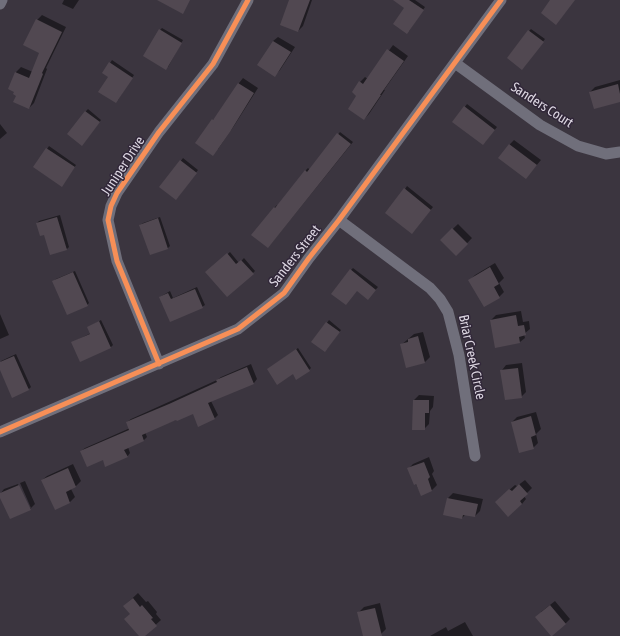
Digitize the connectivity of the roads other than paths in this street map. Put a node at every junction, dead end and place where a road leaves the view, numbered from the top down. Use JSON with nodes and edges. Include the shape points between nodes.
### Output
{"nodes":[{"id":1,"x":2,"y":0,"type":"edge"},
{"id":2,"x":248,"y":0,"type":"edge"},
{"id":3,"x":501,"y":0,"type":"edge"},
{"id":4,"x":0,"y":4,"type":"edge"},
{"id":5,"x":455,"y":64,"type":"junction"},
{"id":6,"x":620,"y":152,"type":"edge"},
{"id":7,"x":339,"y":220,"type":"junction"},
{"id":8,"x":159,"y":364,"type":"junction"},
{"id":9,"x":0,"y":432,"type":"edge"},
{"id":10,"x":475,"y":456,"type":"dead end"}],
"edges":[{"from":1,"to":4,"type":"street"},
{"from":2,"to":8,"type":"street","name":"Juniper Drive","via":[[213,64],[159,132],[117,193],[111,206],[108,220],[117,261]]},
{"from":3,"to":5,"type":"street","name":"Sanders Street"},
{"from":5,"to":6,"type":"street","name":"Sanders Court","via":[[540,125],[578,146],[606,154]]},
{"from":5,"to":7,"type":"street","name":"Sanders Street"},
{"from":7,"to":8,"type":"street","name":"Sanders Street","via":[[284,292],[273,302],[238,330]]},
{"from":7,"to":10,"type":"street","name":"Briar Creek Circle","via":[[430,288],[448,312],[460,355]]},
{"from":8,"to":9,"type":"street","name":"Sanders Street"}]}
